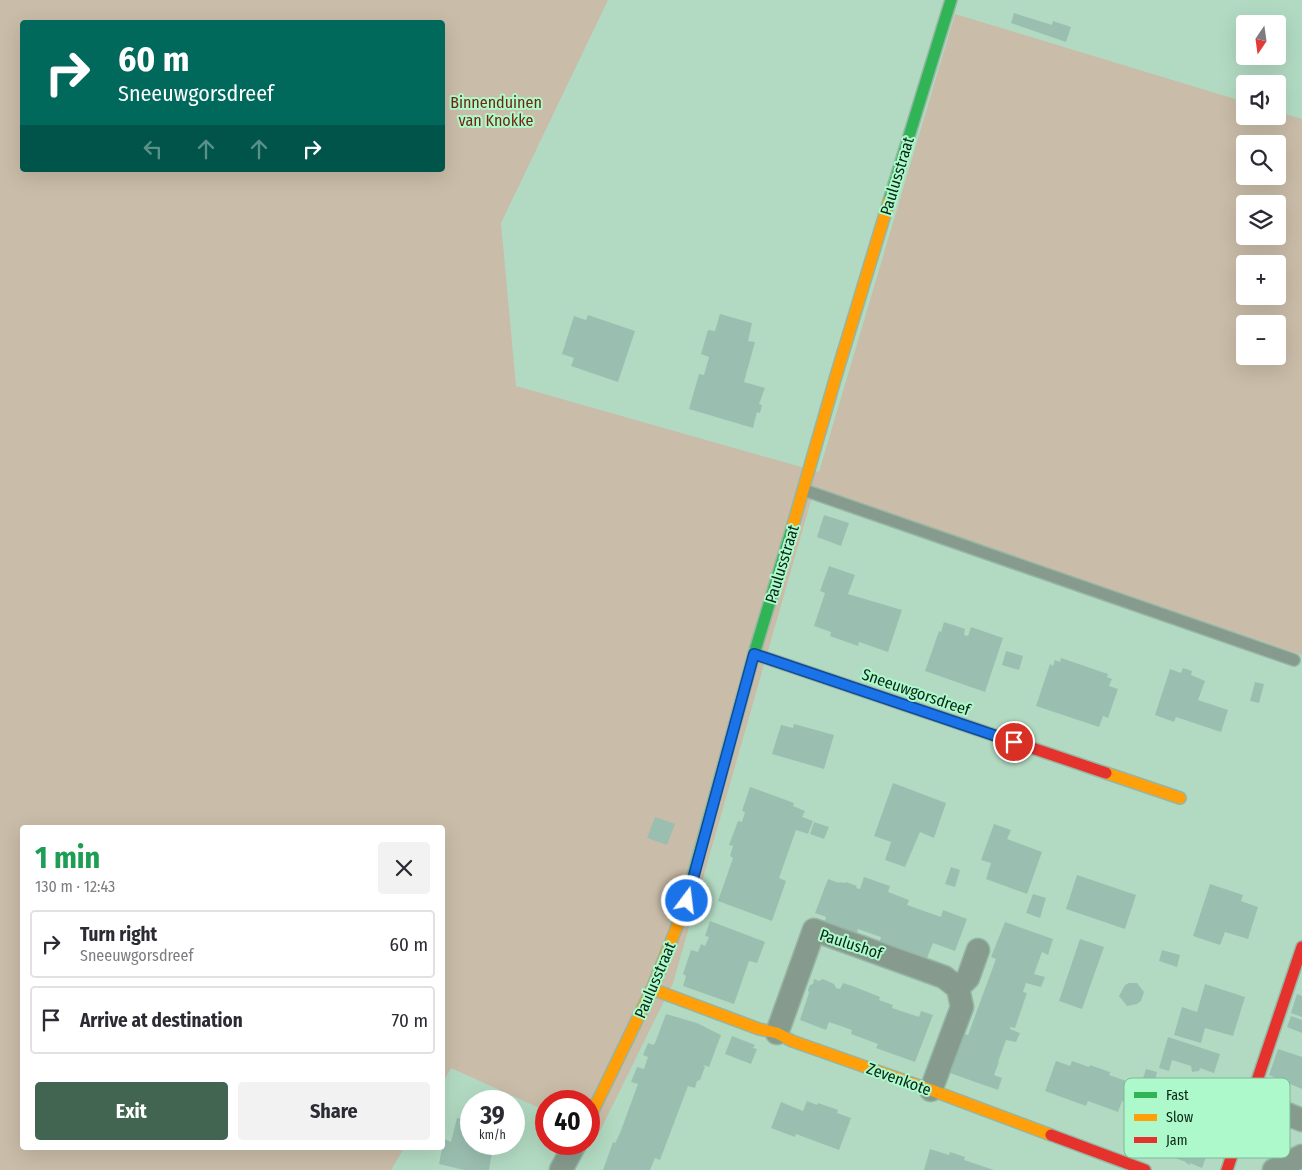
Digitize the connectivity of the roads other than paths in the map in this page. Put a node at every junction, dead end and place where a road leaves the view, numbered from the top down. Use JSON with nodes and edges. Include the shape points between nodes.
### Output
{"nodes":[{"id":1,"x":951,"y":0,"type":"edge"},
{"id":2,"x":804,"y":490,"type":"junction"},
{"id":3,"x":754,"y":654,"type":"junction"},
{"id":4,"x":1294,"y":660,"type":"dead end"},
{"id":5,"x":1180,"y":798,"type":"dead end"},
{"id":6,"x":1302,"y":947,"type":"edge"},
{"id":7,"x":978,"y":950,"type":"dead end"},
{"id":8,"x":958,"y":988,"type":"junction"},
{"id":9,"x":652,"y":989,"type":"junction"},
{"id":10,"x":777,"y":1033,"type":"junction"},
{"id":11,"x":1257,"y":1078,"type":"edge"},
{"id":12,"x":931,"y":1090,"type":"junction"},
{"id":13,"x":600,"y":1096,"type":"edge"},
{"id":14,"x":1290,"y":1115,"type":"edge"},
{"id":15,"x":1302,"y":1120,"type":"edge"},
{"id":16,"x":569,"y":1155,"type":"edge"},
{"id":17,"x":1302,"y":1156,"type":"edge"},
{"id":18,"x":1231,"y":1158,"type":"edge"},
{"id":19,"x":561,"y":1170,"type":"edge"},
{"id":20,"x":1145,"y":1170,"type":"edge"},
{"id":21,"x":1227,"y":1170,"type":"edge"},
{"id":22,"x":1274,"y":1170,"type":"edge"}],
"edges":[{"from":1,"to":2,"type":"street","name":"Paulusstraat"},
{"from":2,"to":3,"type":"street","name":"Paulusstraat"},
{"from":2,"to":4,"type":"lane"},
{"from":3,"to":5,"type":"street","name":"Sneeuwgorsdreef"},
{"from":3,"to":9,"type":"street","name":"Paulusstraat","via":[[685,907]]},
{"from":6,"to":11,"type":"street"},
{"from":7,"to":8,"type":"street","via":[[968,978]]},
{"from":8,"to":10,"type":"street","name":"Paulushof","via":[[944,977],[814,930]]},
{"from":8,"to":12,"type":"street","via":[[962,1007]]},
{"from":9,"to":10,"type":"street","name":"Zevenkote"},
{"from":9,"to":13,"type":"street","name":"Paulusstraat"},
{"from":10,"to":12,"type":"street","name":"Zevenkote"},
{"from":12,"to":20,"type":"street","name":"Zevenkote"},
{"from":14,"to":15,"type":"street"},
{"from":16,"to":19,"type":"street"},
{"from":17,"to":22,"type":"street"},
{"from":18,"to":21,"type":"street"}]}
